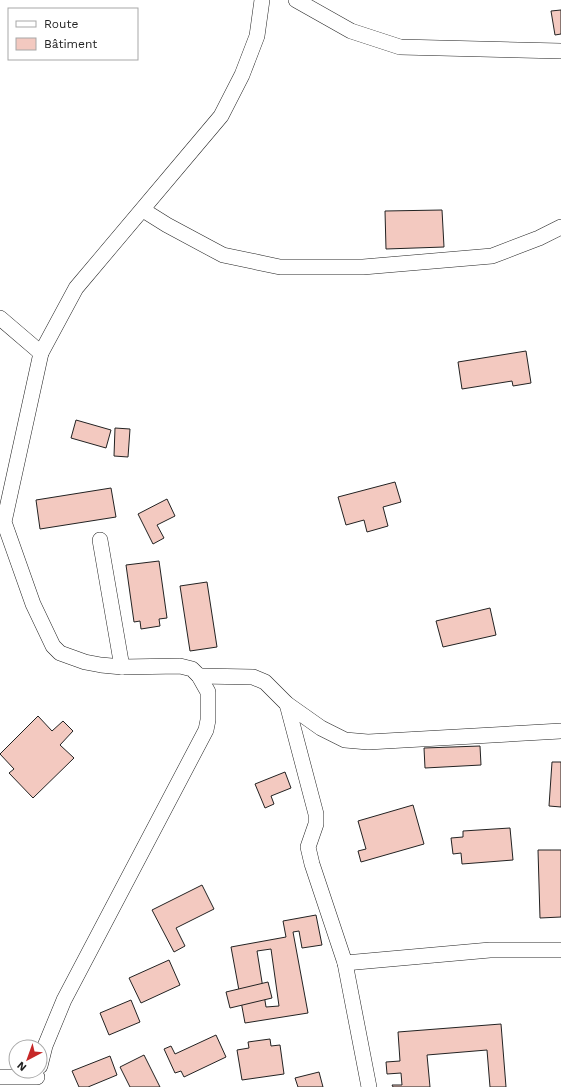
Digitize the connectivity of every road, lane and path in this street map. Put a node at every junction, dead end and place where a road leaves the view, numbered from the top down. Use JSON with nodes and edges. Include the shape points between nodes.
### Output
{"nodes":[{"id":1,"x":262,"y":0,"type":"edge"},
{"id":2,"x":296,"y":0,"type":"edge"},
{"id":3,"x":561,"y":51,"type":"edge"},
{"id":4,"x":142,"y":210,"type":"junction"},
{"id":5,"x":561,"y":227,"type":"edge"},
{"id":6,"x":0,"y":318,"type":"edge"},
{"id":7,"x":41,"y":353,"type":"junction"},
{"id":8,"x":100,"y":540,"type":"dead end"},
{"id":9,"x":122,"y":667,"type":"junction"},
{"id":10,"x":199,"y":676,"type":"junction"},
{"id":11,"x":287,"y":704,"type":"junction"},
{"id":12,"x":561,"y":731,"type":"edge"},
{"id":13,"x":561,"y":950,"type":"edge"},
{"id":14,"x":345,"y":963,"type":"junction"},
{"id":15,"x":48,"y":1039,"type":"edge"},
{"id":16,"x":369,"y":1087,"type":"edge"}],
"edges":[{"from":1,"to":4,"type":"street","via":[[257,36],[242,75],[221,116]]},
{"from":2,"to":3,"type":"street","via":[[351,31],[400,47]]},
{"from":4,"to":5,"type":"street","via":[[223,255],[280,267],[363,267],[492,256]]},
{"from":4,"to":7,"type":"street","via":[[76,288]]},
{"from":6,"to":7,"type":"street"},
{"from":7,"to":9,"type":"street","via":[[4,522],[33,604],[53,646],[60,653],[85,662]]},
{"from":8,"to":9,"type":"street"},
{"from":9,"to":10,"type":"street","via":[[180,666],[192,669]]},
{"from":10,"to":11,"type":"street","via":[[253,677],[265,682]]},
{"from":10,"to":15,"type":"street","via":[[208,692],[206,730],[64,1000]]},
{"from":11,"to":12,"type":"street","via":[[345,740],[368,742]]},
{"from":11,"to":14,"type":"street","via":[[316,814],[316,824],[308,847]]},
{"from":13,"to":14,"type":"street","via":[[490,950]]},
{"from":14,"to":16,"type":"street"}]}
